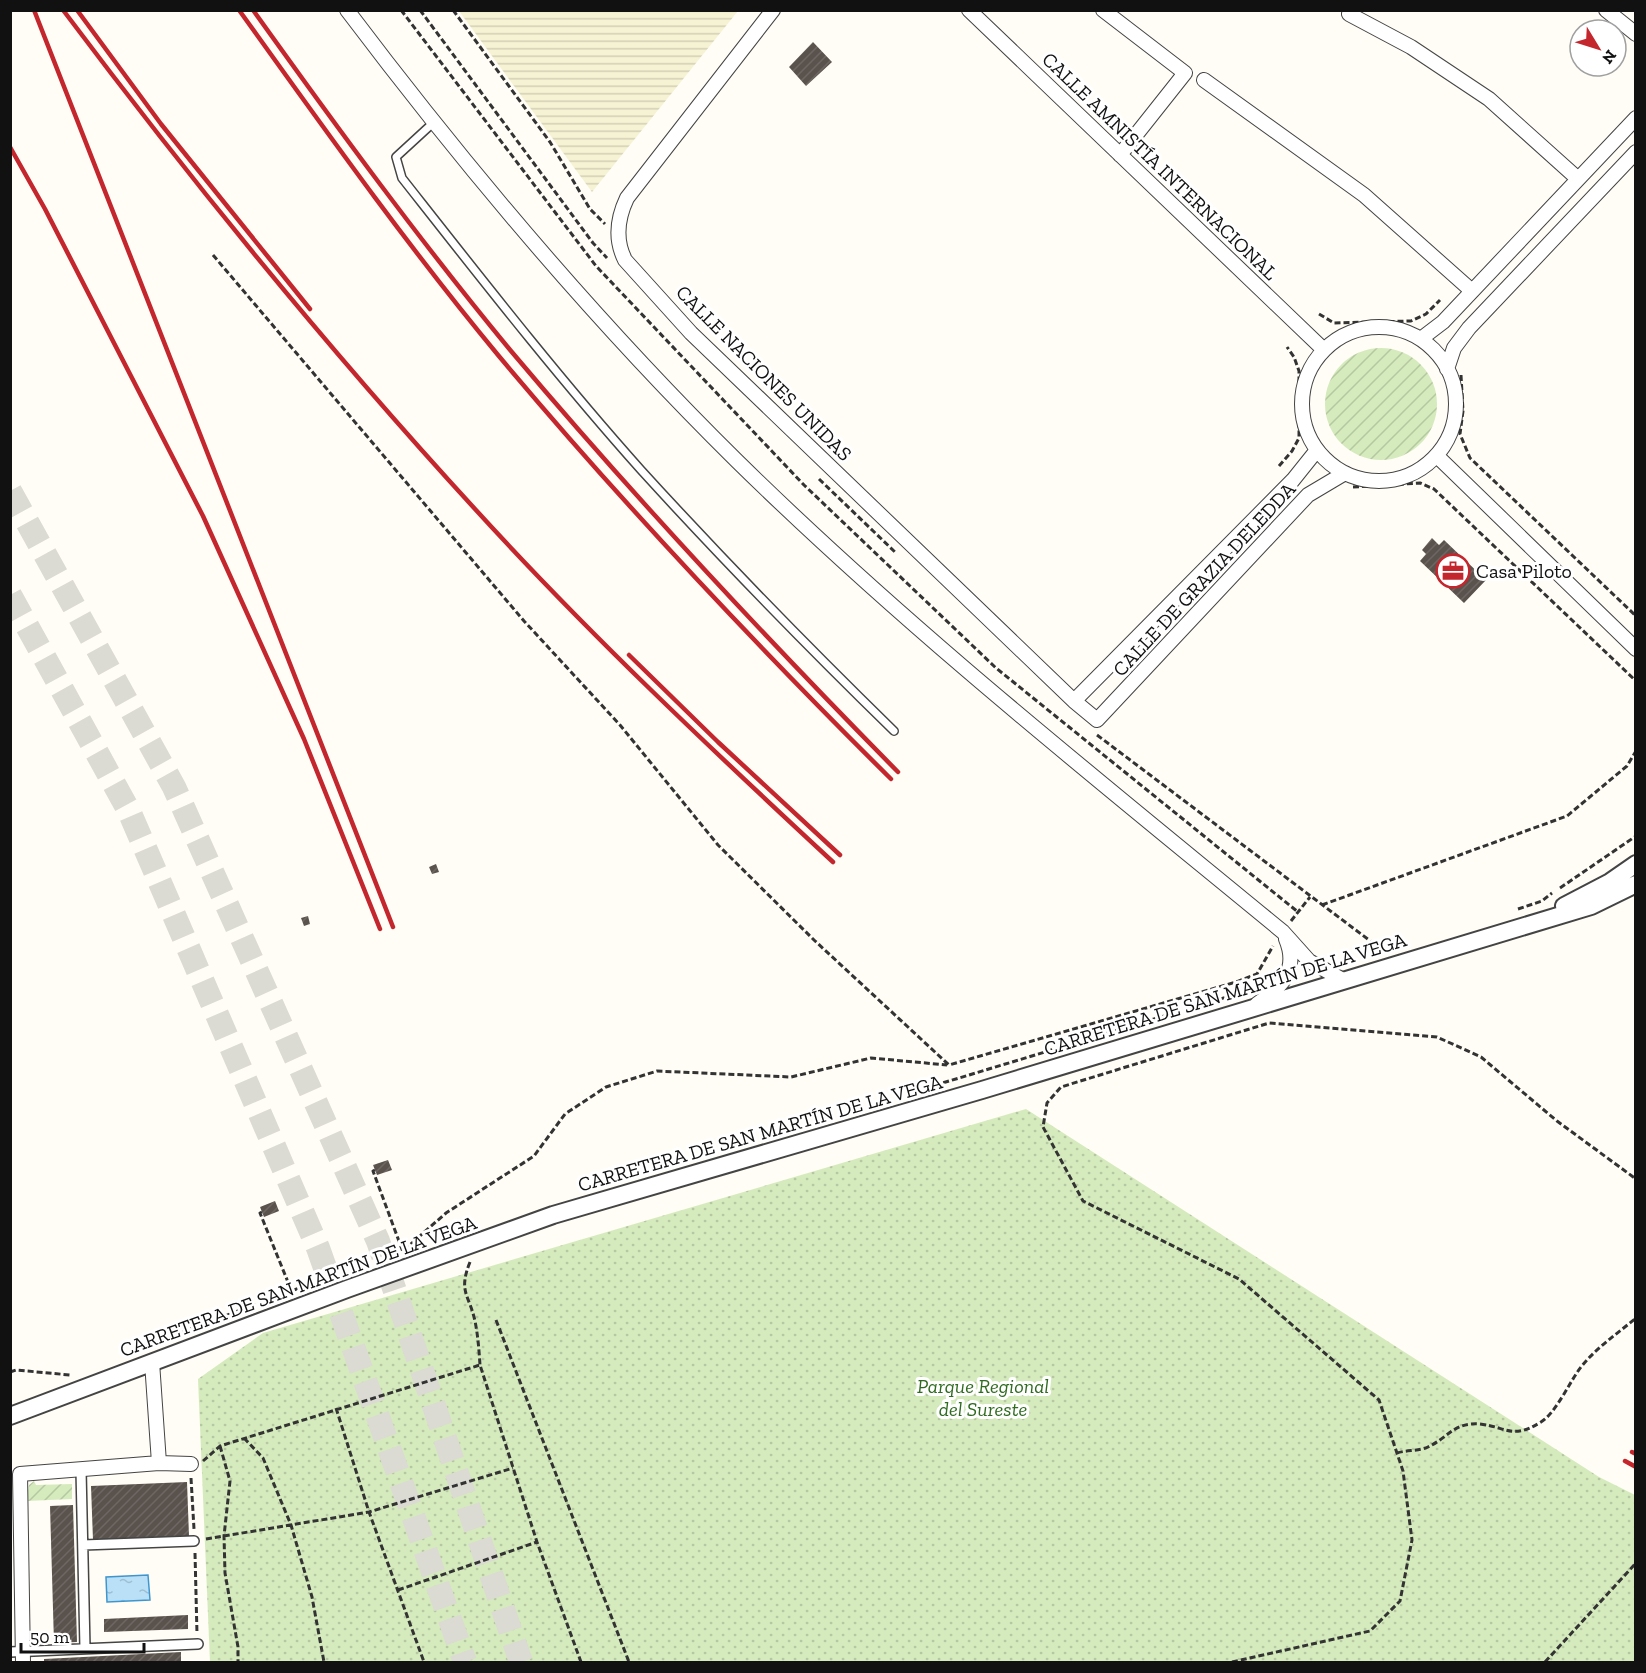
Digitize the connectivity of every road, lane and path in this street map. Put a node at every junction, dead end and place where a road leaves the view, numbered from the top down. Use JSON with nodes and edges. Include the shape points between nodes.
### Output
{"nodes":[{"id":1,"x":347,"y":10,"type":"edge"},
{"id":2,"x":453,"y":10,"type":"edge"},
{"id":3,"x":773,"y":10,"type":"edge"},
{"id":4,"x":969,"y":10,"type":"edge"},
{"id":5,"x":1103,"y":10,"type":"edge"},
{"id":6,"x":1606,"y":10,"type":"edge"},
{"id":7,"x":1349,"y":14,"type":"dead end"},
{"id":8,"x":1635,"y":34,"type":"edge"},
{"id":9,"x":1204,"y":80,"type":"dead end"},
{"id":10,"x":1635,"y":118,"type":"edge"},
{"id":11,"x":433,"y":123,"type":"junction"},
{"id":12,"x":1635,"y":152,"type":"edge"},
{"id":13,"x":1120,"y":155,"type":"junction"},
{"id":14,"x":1577,"y":178,"type":"junction"},
{"id":15,"x":618,"y":237,"type":"junction"},
{"id":16,"x":213,"y":255,"type":"dead end"},
{"id":17,"x":1472,"y":291,"type":"junction"},
{"id":18,"x":1440,"y":300,"type":"dead end"},
{"id":19,"x":1319,"y":314,"type":"dead end"},
{"id":20,"x":1422,"y":338,"type":"junction"},
{"id":21,"x":1287,"y":347,"type":"dead end"},
{"id":22,"x":1324,"y":350,"type":"junction"},
{"id":23,"x":1463,"y":368,"type":"dead end"},
{"id":24,"x":1447,"y":369,"type":"junction"},
{"id":25,"x":1317,"y":450,"type":"junction"},
{"id":26,"x":1437,"y":456,"type":"junction"},
{"id":27,"x":1279,"y":466,"type":"dead end"},
{"id":28,"x":1345,"y":474,"type":"junction"},
{"id":29,"x":1346,"y":489,"type":"dead end"},
{"id":30,"x":1635,"y":616,"type":"edge"},
{"id":31,"x":1635,"y":649,"type":"edge"},
{"id":32,"x":1635,"y":681,"type":"edge"},
{"id":33,"x":1074,"y":702,"type":"junction"},
{"id":34,"x":1097,"y":720,"type":"joint"},
{"id":35,"x":894,"y":731,"type":"dead end"},
{"id":36,"x":1635,"y":751,"type":"edge"},
{"id":37,"x":1635,"y":836,"type":"edge"},
{"id":38,"x":1635,"y":864,"type":"edge"},
{"id":39,"x":1635,"y":884,"type":"edge"},
{"id":40,"x":1310,"y":897,"type":"dead end"},
{"id":41,"x":1322,"y":905,"type":"junction"},
{"id":42,"x":1511,"y":912,"type":"dead end"},
{"id":43,"x":1532,"y":923,"type":"junction"},
{"id":44,"x":1283,"y":932,"type":"junction"},
{"id":45,"x":1275,"y":943,"type":"dead end"},
{"id":46,"x":1395,"y":948,"type":"dead end"},
{"id":47,"x":1343,"y":980,"type":"junction"},
{"id":48,"x":1249,"y":1009,"type":"junction"},
{"id":49,"x":949,"y":1065,"type":"junction"},
{"id":50,"x":375,"y":1170,"type":"dead end"},
{"id":51,"x":1635,"y":1179,"type":"edge"},
{"id":52,"x":262,"y":1212,"type":"dead end"},
{"id":53,"x":478,"y":1242,"type":"junction"},
{"id":54,"x":403,"y":1258,"type":"junction"},
{"id":55,"x":298,"y":1307,"type":"junction"},
{"id":56,"x":1635,"y":1318,"type":"edge"},
{"id":57,"x":496,"y":1320,"type":"dead end"},
{"id":58,"x":152,"y":1362,"type":"junction"},
{"id":59,"x":480,"y":1365,"type":"junction"},
{"id":60,"x":10,"y":1372,"type":"edge"},
{"id":61,"x":70,"y":1375,"type":"dead end"},
{"id":62,"x":336,"y":1408,"type":"junction"},
{"id":63,"x":10,"y":1416,"type":"edge"},
{"id":64,"x":244,"y":1438,"type":"junction"},
{"id":65,"x":220,"y":1446,"type":"junction"},
{"id":66,"x":1397,"y":1453,"type":"junction"},
{"id":67,"x":159,"y":1463,"type":"junction"},
{"id":68,"x":191,"y":1464,"type":"junction"},
{"id":69,"x":513,"y":1468,"type":"junction"},
{"id":70,"x":81,"y":1470,"type":"junction"},
{"id":71,"x":369,"y":1512,"type":"junction"},
{"id":72,"x":291,"y":1525,"type":"junction"},
{"id":73,"x":224,"y":1536,"type":"junction"},
{"id":74,"x":194,"y":1541,"type":"junction"},
{"id":75,"x":537,"y":1542,"type":"junction"},
{"id":76,"x":83,"y":1545,"type":"junction"},
{"id":77,"x":1635,"y":1563,"type":"edge"},
{"id":78,"x":398,"y":1590,"type":"junction"},
{"id":79,"x":198,"y":1644,"type":"joint"},
{"id":80,"x":85,"y":1648,"type":"junction"},
{"id":81,"x":19,"y":1656,"type":"edge"},
{"id":82,"x":238,"y":1662,"type":"edge"},
{"id":83,"x":324,"y":1662,"type":"edge"},
{"id":84,"x":424,"y":1662,"type":"edge"},
{"id":85,"x":581,"y":1662,"type":"edge"},
{"id":86,"x":629,"y":1662,"type":"edge"},
{"id":87,"x":1232,"y":1662,"type":"edge"},
{"id":88,"x":1545,"y":1662,"type":"edge"}],
"edges":[{"from":1,"to":11,"type":"street"},
{"from":2,"to":15,"type":"path","via":[[550,142],[590,209]]},
{"from":3,"to":15,"type":"street","via":[[627,198]]},
{"from":4,"to":13,"type":"street","name":"CALLE AMNISTÍA INTERNACIONAL"},
{"from":5,"to":13,"type":"street","via":[[1185,72]]},
{"from":6,"to":8,"type":"street"},
{"from":7,"to":14,"type":"street","via":[[1412,47],[1489,99]]},
{"from":9,"to":17,"type":"street","via":[[1364,195]]},
{"from":10,"to":14,"type":"street"},
{"from":11,"to":35,"type":"lane","via":[[396,157],[402,178],[516,323],[640,468],[780,619]]},
{"from":11,"to":44,"type":"street","via":[[610,328],[761,484],[927,638]]},
{"from":12,"to":24,"type":"street","via":[[1468,328],[1454,348]]},
{"from":13,"to":22,"type":"street","name":"CALLE AMNISTÍA INTERNACIONAL"},
{"from":14,"to":17,"type":"street"},
{"from":15,"to":33,"type":"street","name":"CALLE NACIONES UNIDAS","via":[[625,260],[691,333]]},
{"from":16,"to":49,"type":"path","via":[[524,621],[620,725],[718,845]]},
{"from":17,"to":20,"type":"street"},
{"from":18,"to":19,"type":"path","via":[[1426,314],[1411,321],[1334,323]]},
{"from":20,"to":22,"type":"street","via":[[1398,327],[1371,325],[1346,333]]},
{"from":20,"to":24,"type":"street"},
{"from":21,"to":27,"type":"path","via":[[1299,371],[1299,438]]},
{"from":22,"to":25,"type":"street","via":[[1311,366],[1302,398],[1306,431]]},
{"from":23,"to":30,"type":"path","via":[[1460,434],[1470,458]]},
{"from":24,"to":26,"type":"street","via":[[1454,380],[1457,407],[1451,433]]},
{"from":25,"to":28,"type":"street"},
{"from":25,"to":33,"type":"street","name":"CALLE DE GRAZIA DELEDDA","via":[[1293,480]]},
{"from":26,"to":28,"type":"street","via":[[1417,471],[1394,480],[1369,481]]},
{"from":26,"to":31,"type":"street"},
{"from":28,"to":34,"type":"street","name":"CALLE DE GRAZIA DELEDDA","via":[[1308,495]]},
{"from":29,"to":32,"type":"path","via":[[1420,483],[1434,489]]},
{"from":33,"to":34,"type":"street","name":"CALLE NACIONES UNIDAS"},
{"from":36,"to":41,"type":"path","via":[[1627,766],[1567,816]]},
{"from":37,"to":42,"type":"path","via":[[1542,901]]},
{"from":38,"to":43,"type":"street","name":"CARRETERA DE SAN MARTÍN DE LA VEGA","via":[[1610,882]]},
{"from":39,"to":43,"type":"street","name":"CARRETERA DE SAN MARTÍN DE LA VEGA","via":[[1591,906]]},
{"from":40,"to":41,"type":"path"},
{"from":41,"to":46,"type":"path","via":[[1381,949]]},
{"from":43,"to":47,"type":"street","name":"CARRETERA DE SAN MARTÍN DE LA VEGA"},
{"from":44,"to":47,"type":"street","via":[[1309,961]]},
{"from":44,"to":48,"type":"street","via":[[1291,957],[1288,973],[1274,992]]},
{"from":45,"to":49,"type":"path","via":[[1257,974],[1236,982]]},
{"from":47,"to":48,"type":"street","name":"CARRETERA DE SAN MARTÍN DE LA VEGA"},
{"from":48,"to":53,"type":"street","name":"CARRETERA DE SAN MARTÍN DE LA VEGA","via":[[553,1215]]},
{"from":49,"to":54,"type":"path","via":[[871,1058],[791,1077],[657,1071],[606,1087],[565,1114],[534,1156],[446,1213]]},
{"from":50,"to":54,"type":"path"},
{"from":51,"to":66,"type":"path","via":[[1480,1057],[1437,1037],[1269,1023],[1061,1087],[1047,1103],[1043,1127],[1083,1201],[1239,1279],[1378,1400]]},
{"from":52,"to":55,"type":"path"},
{"from":53,"to":54,"type":"street","name":"CARRETERA DE SAN MARTÍN DE LA VEGA"},
{"from":53,"to":59,"type":"path","via":[[463,1278],[463,1293],[474,1318]]},
{"from":54,"to":55,"type":"street","name":"CARRETERA DE SAN MARTÍN DE LA VEGA"},
{"from":55,"to":58,"type":"street","name":"CARRETERA DE SAN MARTÍN DE LA VEGA"},
{"from":56,"to":66,"type":"path","via":[[1581,1367],[1544,1421],[1510,1433],[1481,1424],[1458,1425],[1426,1449]]},
{"from":57,"to":86,"type":"path"},
{"from":58,"to":63,"type":"street","name":"CARRETERA DE SAN MARTÍN DE LA VEGA"},
{"from":58,"to":67,"type":"street"},
{"from":59,"to":62,"type":"path"},
{"from":59,"to":69,"type":"path"},
{"from":60,"to":61,"type":"path"},
{"from":62,"to":64,"type":"path"},
{"from":62,"to":71,"type":"path"},
{"from":64,"to":65,"type":"path"},
{"from":64,"to":72,"type":"path","via":[[263,1458]]},
{"from":65,"to":68,"type":"path","via":[[206,1461]]},
{"from":65,"to":73,"type":"path","via":[[230,1481]]},
{"from":66,"to":87,"type":"path","via":[[1412,1540],[1400,1601],[1370,1631]]},
{"from":67,"to":68,"type":"street"},
{"from":67,"to":70,"type":"street"},
{"from":68,"to":74,"type":"path"},
{"from":69,"to":71,"type":"path"},
{"from":69,"to":75,"type":"path"},
{"from":70,"to":76,"type":"street"},
{"from":70,"to":81,"type":"street","via":[[20,1474]]},
{"from":71,"to":72,"type":"path"},
{"from":71,"to":78,"type":"path"},
{"from":72,"to":73,"type":"path"},
{"from":72,"to":83,"type":"path","via":[[312,1597]]},
{"from":73,"to":74,"type":"path"},
{"from":73,"to":82,"type":"path","via":[[225,1573]]},
{"from":74,"to":76,"type":"street"},
{"from":74,"to":79,"type":"path"},
{"from":75,"to":78,"type":"path"},
{"from":75,"to":85,"type":"path"},
{"from":76,"to":80,"type":"street"},
{"from":77,"to":88,"type":"path"},
{"from":78,"to":84,"type":"path"},
{"from":79,"to":80,"type":"street"},
{"from":80,"to":81,"type":"street"}]}
